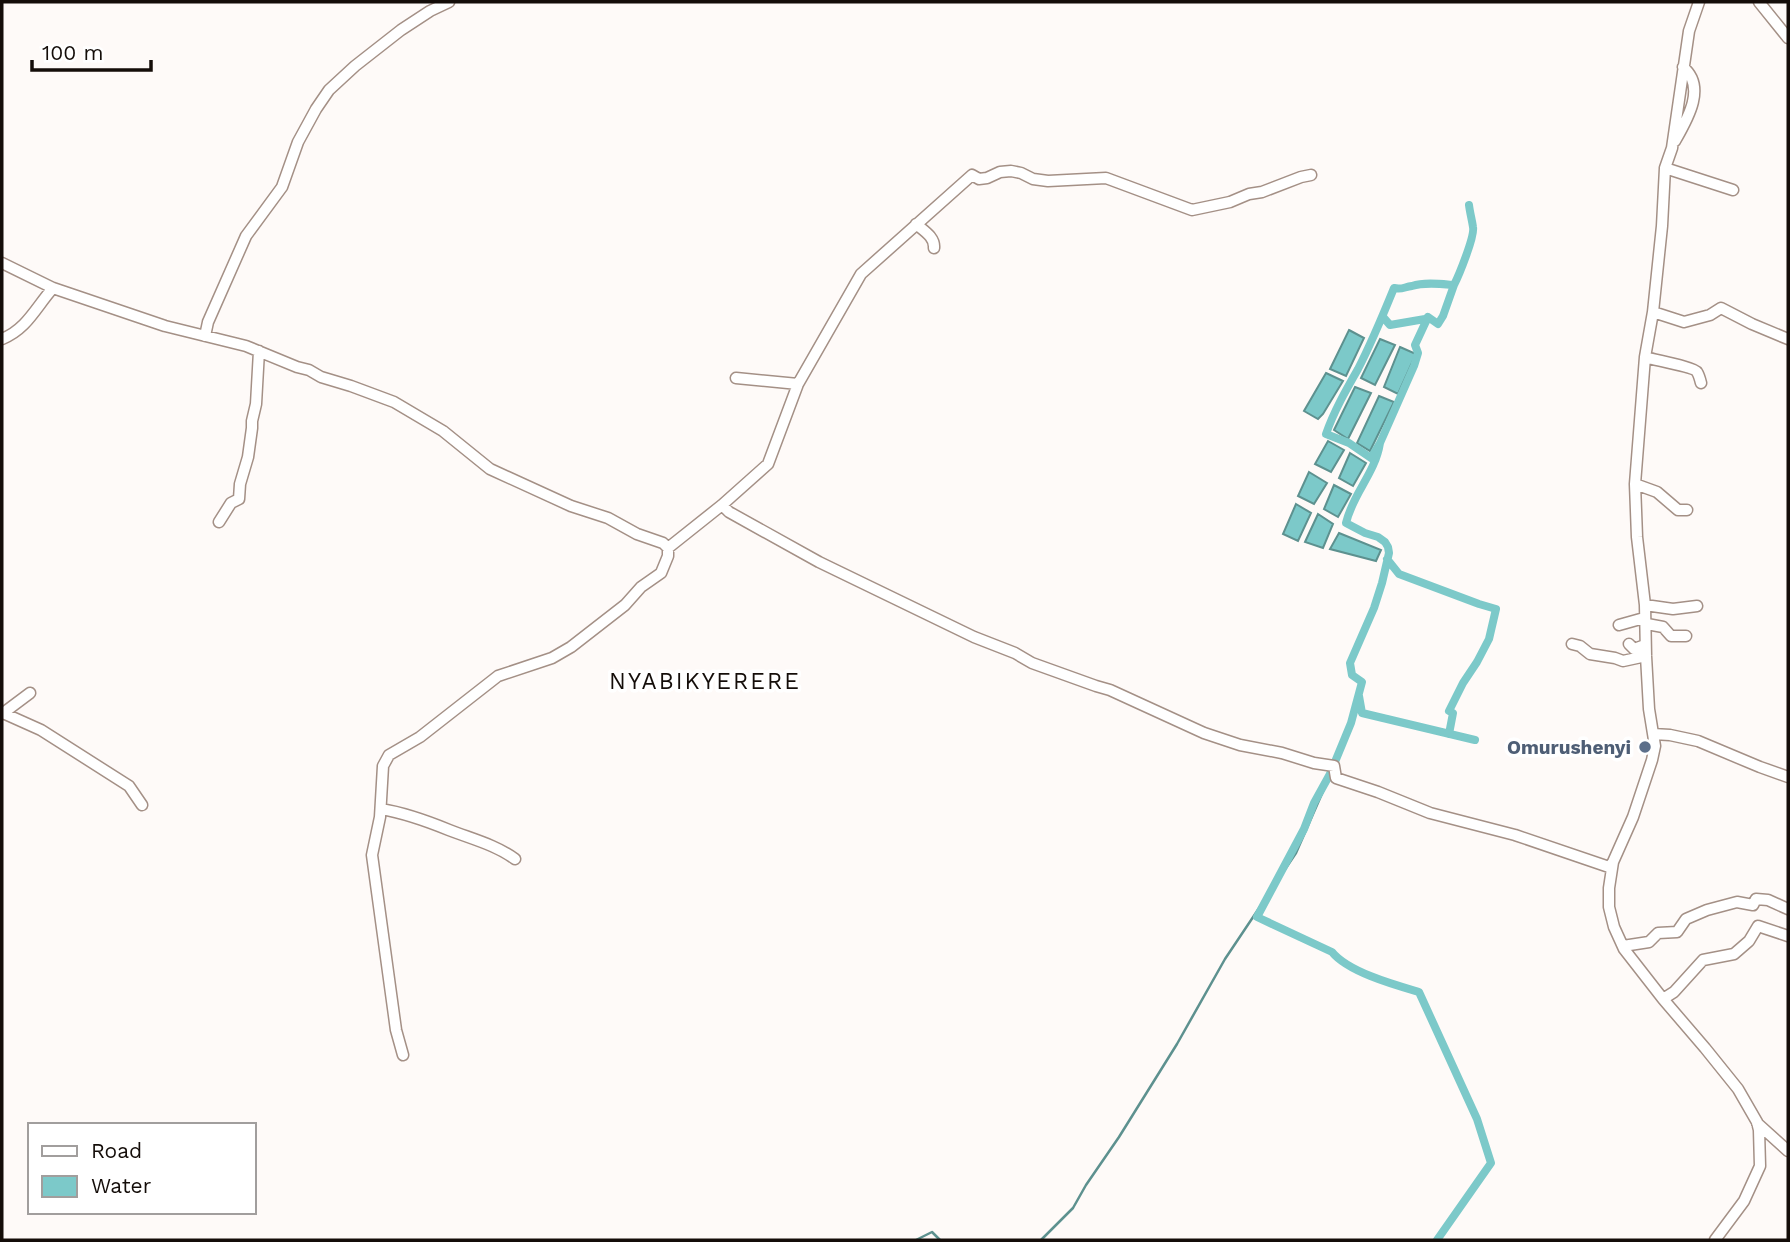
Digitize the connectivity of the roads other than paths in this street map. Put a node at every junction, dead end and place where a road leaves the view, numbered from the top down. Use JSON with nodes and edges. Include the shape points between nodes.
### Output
{"nodes":[{"id":1,"x":449,"y":2,"type":"edge"},
{"id":2,"x":1699,"y":2,"type":"edge"},
{"id":3,"x":1759,"y":2,"type":"edge"},
{"id":4,"x":1788,"y":38,"type":"edge"},
{"id":5,"x":1665,"y":168,"type":"junction"},
{"id":6,"x":1311,"y":176,"type":"dead end"},
{"id":7,"x":1733,"y":190,"type":"dead end"},
{"id":8,"x":916,"y":224,"type":"junction"},
{"id":9,"x":934,"y":248,"type":"dead end"},
{"id":10,"x":2,"y":263,"type":"edge"},
{"id":11,"x":53,"y":288,"type":"junction"},
{"id":12,"x":1653,"y":312,"type":"junction"},
{"id":13,"x":205,"y":336,"type":"junction"},
{"id":14,"x":2,"y":339,"type":"edge"},
{"id":15,"x":1788,"y":339,"type":"edge"},
{"id":16,"x":258,"y":351,"type":"junction"},
{"id":17,"x":1645,"y":357,"type":"junction"},
{"id":18,"x":736,"y":378,"type":"dead end"},
{"id":19,"x":1701,"y":383,"type":"dead end"},
{"id":20,"x":798,"y":384,"type":"junction"},
{"id":21,"x":1635,"y":484,"type":"junction"},
{"id":22,"x":723,"y":505,"type":"junction"},
{"id":23,"x":1687,"y":510,"type":"dead end"},
{"id":24,"x":219,"y":522,"type":"dead end"},
{"id":25,"x":668,"y":548,"type":"junction"},
{"id":26,"x":1645,"y":605,"type":"junction"},
{"id":27,"x":1697,"y":606,"type":"dead end"},
{"id":28,"x":1644,"y":618,"type":"junction"},
{"id":29,"x":1619,"y":625,"type":"dead end"},
{"id":30,"x":1686,"y":636,"type":"dead end"},
{"id":31,"x":1572,"y":644,"type":"dead end"},
{"id":32,"x":1629,"y":644,"type":"dead end"},
{"id":33,"x":1646,"y":651,"type":"junction"},
{"id":34,"x":30,"y":693,"type":"dead end"},
{"id":35,"x":2,"y":713,"type":"edge"},
{"id":36,"x":1653,"y":734,"type":"junction"},
{"id":37,"x":1788,"y":777,"type":"edge"},
{"id":38,"x":142,"y":805,"type":"dead end"},
{"id":39,"x":381,"y":809,"type":"junction"},
{"id":40,"x":515,"y":859,"type":"dead end"},
{"id":41,"x":1613,"y":862,"type":"junction"},
{"id":42,"x":1788,"y":909,"type":"edge"},
{"id":43,"x":1788,"y":936,"type":"edge"},
{"id":44,"x":1623,"y":946,"type":"junction"},
{"id":45,"x":1662,"y":999,"type":"junction"},
{"id":46,"x":403,"y":1055,"type":"dead end"},
{"id":47,"x":1757,"y":1122,"type":"junction"},
{"id":48,"x":1788,"y":1151,"type":"edge"},
{"id":49,"x":1715,"y":1240,"type":"edge"}],
"edges":[{"from":1,"to":13,"type":"street","via":[[401,30],[329,90],[298,142],[282,187],[246,236]]},
{"from":2,"to":5,"type":"street","via":[[1689,31]]},
{"from":3,"to":4,"type":"street"},
{"from":5,"to":7,"type":"street"},
{"from":5,"to":12,"type":"street"},
{"from":6,"to":8,"type":"street","via":[[1192,210],[1106,178],[1048,181],[1011,171],[979,179],[972,175]]},
{"from":8,"to":9,"type":"street","via":[[932,239]]},
{"from":8,"to":20,"type":"street","via":[[861,274]]},
{"from":10,"to":11,"type":"street"},
{"from":11,"to":13,"type":"street"},
{"from":11,"to":14,"type":"street","via":[[23,327]]},
{"from":12,"to":15,"type":"street","via":[[1684,322],[1721,308]]},
{"from":12,"to":17,"type":"street"},
{"from":13,"to":16,"type":"street"},
{"from":16,"to":24,"type":"street","via":[[256,404],[239,499]]},
{"from":16,"to":25,"type":"street","via":[[394,402],[443,431],[490,469]]},
{"from":17,"to":19,"type":"street","via":[[1690,367]]},
{"from":17,"to":21,"type":"street"},
{"from":18,"to":20,"type":"street"},
{"from":20,"to":22,"type":"street","via":[[768,464]]},
{"from":21,"to":23,"type":"street","via":[[1657,492],[1678,510]]},
{"from":21,"to":26,"type":"street"},
{"from":22,"to":25,"type":"street"},
{"from":22,"to":41,"type":"street","via":[[820,562],[974,637],[1110,690],[1195,730],[1334,766],[1336,778],[1430,813],[1515,835],[1589,862],[1609,867]]},
{"from":25,"to":39,"type":"street","via":[[661,573],[571,646],[552,658],[498,676],[420,737],[389,755],[383,766]]},
{"from":26,"to":27,"type":"street"},
{"from":26,"to":28,"type":"street"},
{"from":28,"to":29,"type":"street"},
{"from":28,"to":30,"type":"street","via":[[1671,636]]},
{"from":28,"to":33,"type":"street"},
{"from":31,"to":33,"type":"street","via":[[1590,654],[1623,661]]},
{"from":32,"to":33,"type":"street"},
{"from":33,"to":36,"type":"street"},
{"from":34,"to":35,"type":"street"},
{"from":35,"to":38,"type":"street","via":[[41,730],[129,786]]},
{"from":36,"to":37,"type":"street","via":[[1698,741]]},
{"from":36,"to":41,"type":"street","via":[[1652,760]]},
{"from":39,"to":40,"type":"street","via":[[433,822]]},
{"from":39,"to":46,"type":"street","via":[[372,855]]},
{"from":41,"to":44,"type":"street","via":[[1609,906]]},
{"from":42,"to":44,"type":"street","via":[[1768,900],[1756,899],[1753,905],[1737,902],[1686,919],[1677,932],[1658,933],[1649,942]]},
{"from":43,"to":45,"type":"street","via":[[1758,926],[1734,954],[1703,960]]},
{"from":44,"to":45,"type":"street"},
{"from":45,"to":47,"type":"street","via":[[1738,1089]]},
{"from":47,"to":48,"type":"street"},
{"from":47,"to":49,"type":"street","via":[[1760,1167],[1744,1201]]}]}
